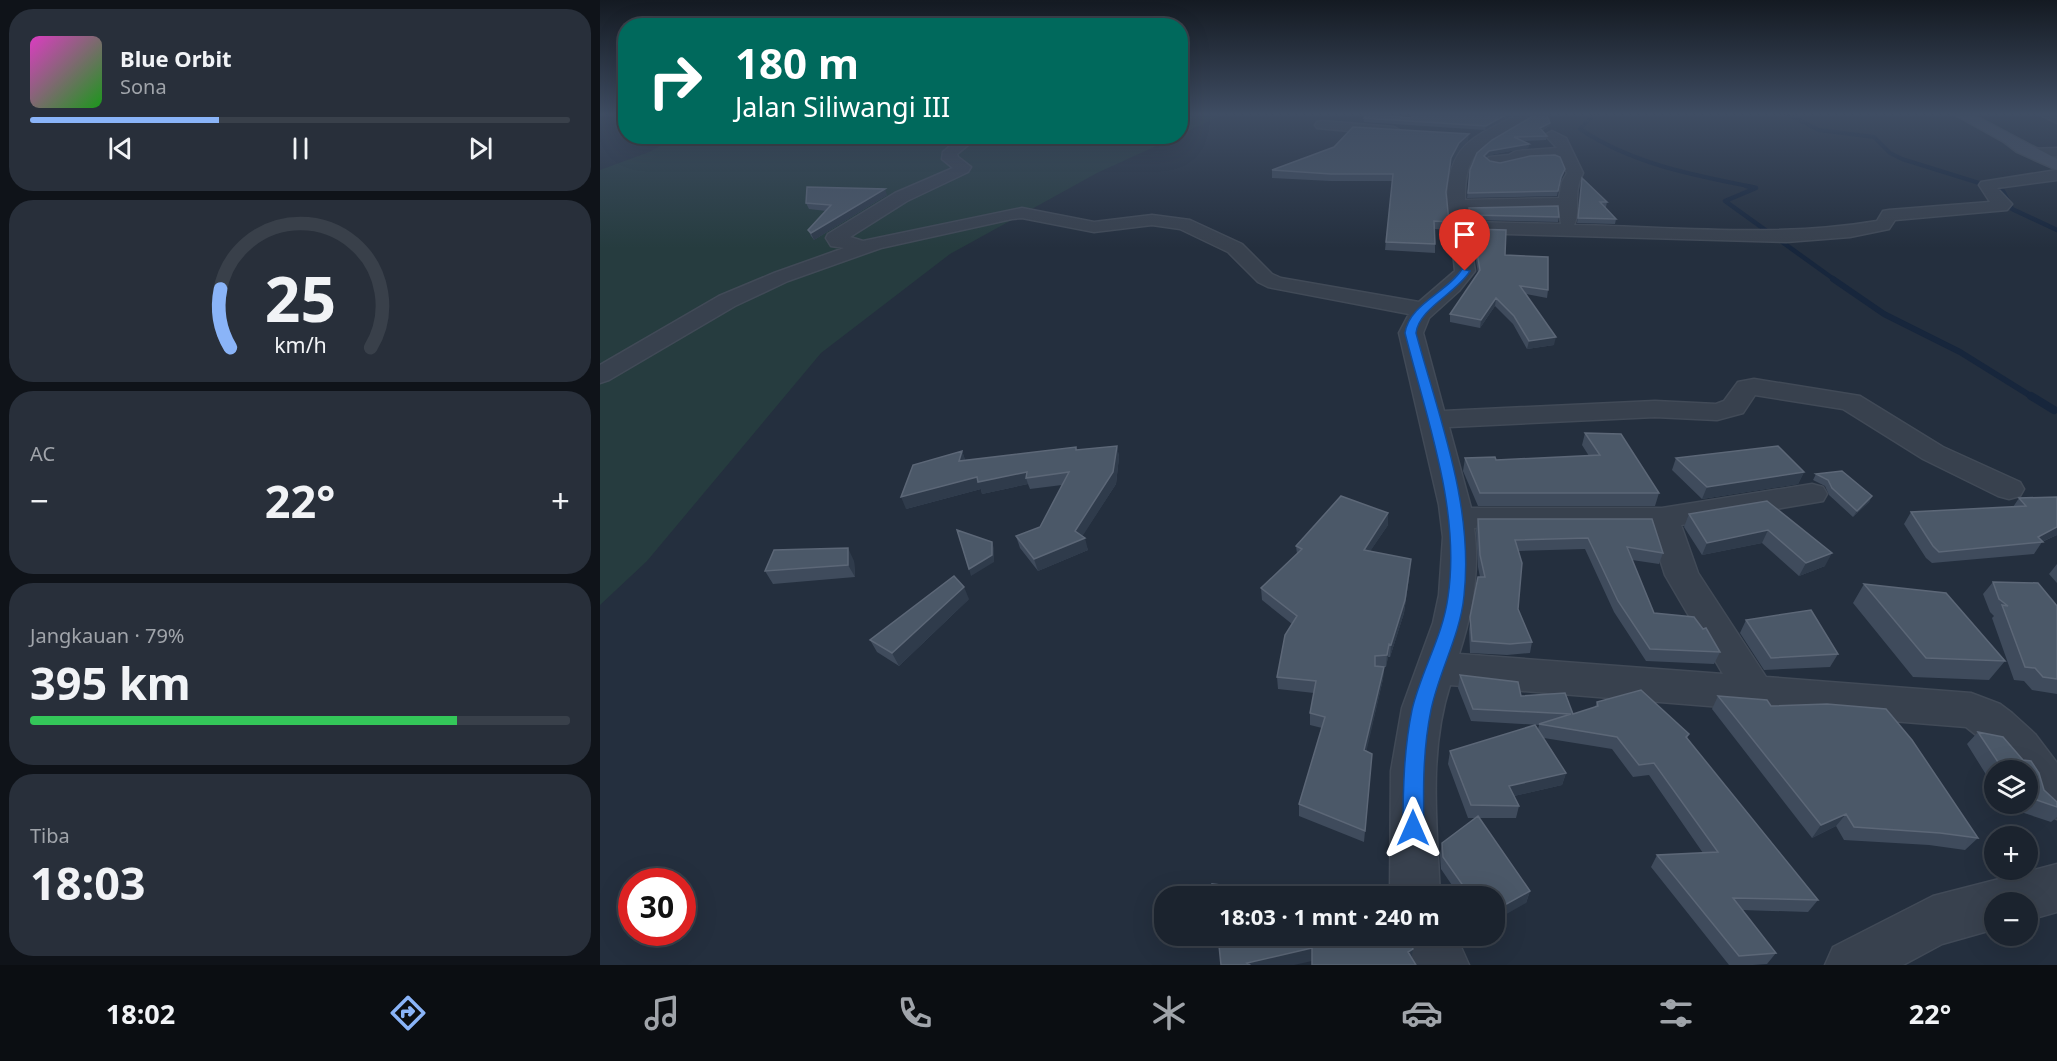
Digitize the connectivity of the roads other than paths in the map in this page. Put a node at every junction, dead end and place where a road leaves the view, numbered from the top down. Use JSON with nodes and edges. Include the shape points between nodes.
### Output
{"nodes":[{"id":1,"x":950,"y":158,"type":"edge"},
{"id":2,"x":1464,"y":158,"type":"edge"},
{"id":3,"x":1513,"y":158,"type":"edge"},
{"id":4,"x":1568,"y":158,"type":"edge"},
{"id":5,"x":2042,"y":158,"type":"edge"},
{"id":6,"x":1494,"y":160,"type":"edge"},
{"id":7,"x":2057,"y":165,"type":"edge"},
{"id":8,"x":2057,"y":175,"type":"edge"},
{"id":9,"x":1567,"y":203,"type":"junction"},
{"id":10,"x":1458,"y":205,"type":"junction"},
{"id":11,"x":1461,"y":227,"type":"junction"},
{"id":12,"x":1569,"y":230,"type":"junction"},
{"id":13,"x":876,"y":243,"type":"junction"},
{"id":14,"x":1419,"y":317,"type":"junction"},
{"id":15,"x":600,"y":375,"type":"edge"},
{"id":16,"x":1434,"y":420,"type":"junction"},
{"id":17,"x":2009,"y":489,"type":"dead end"},
{"id":18,"x":1812,"y":494,"type":"dead end"},
{"id":19,"x":1457,"y":518,"type":"junction"},
{"id":20,"x":1662,"y":518,"type":"junction"},
{"id":21,"x":1436,"y":668,"type":"junction"},
{"id":22,"x":1755,"y":693,"type":"junction"},
{"id":23,"x":2057,"y":798,"type":"edge"},
{"id":24,"x":1415,"y":886,"type":"edge"},
{"id":25,"x":2057,"y":888,"type":"edge"},
{"id":26,"x":2038,"y":893,"type":"edge"},
{"id":27,"x":1984,"y":906,"type":"edge"},
{"id":28,"x":1432,"y":946,"type":"edge"},
{"id":29,"x":1443,"y":965,"type":"edge"},
{"id":30,"x":1851,"y":965,"type":"edge"}],
"edges":[{"from":1,"to":13,"type":"street","via":[[962,169],[901,197],[835,238],[841,243]]},
{"from":2,"to":10,"type":"street","via":[[1456,183]]},
{"from":3,"to":6,"type":"street"},
{"from":4,"to":9,"type":"street","via":[[1575,175]]},
{"from":5,"to":7,"type":"street"},
{"from":8,"to":12,"type":"street","via":[[1988,187],[2003,206],[1889,215],[1883,225],[1866,228],[1774,236]]},
{"from":9,"to":10,"type":"street"},
{"from":9,"to":12,"type":"street"},
{"from":10,"to":11,"type":"street"},
{"from":11,"to":12,"type":"street"},
{"from":11,"to":14,"type":"street","via":[[1465,271]]},
{"from":13,"to":14,"type":"street","via":[[1022,213],[1094,227],[1152,220],[1176,222],[1235,248],[1275,283]]},
{"from":13,"to":15,"type":"street","via":[[727,301]]},
{"from":14,"to":16,"type":"street","via":[[1411,333]]},
{"from":16,"to":17,"type":"street","via":[[1655,409],[1717,412],[1734,407],[1747,387],[1754,387],[1851,402],[1933,453]]},
{"from":16,"to":19,"type":"street"},
{"from":18,"to":20,"type":"street"},
{"from":19,"to":20,"type":"street"},
{"from":19,"to":21,"type":"street","via":[[1456,596]]},
{"from":20,"to":22,"type":"street","via":[[1682,575]]},
{"from":21,"to":22,"type":"street"},
{"from":21,"to":24,"type":"street","via":[[1422,708],[1413,771]]},
{"from":22,"to":23,"type":"street","via":[[1971,710],[1995,721],[2009,734]]},
{"from":25,"to":26,"type":"street"},
{"from":27,"to":30,"type":"street","via":[[1933,921]]},
{"from":28,"to":29,"type":"street"}]}
